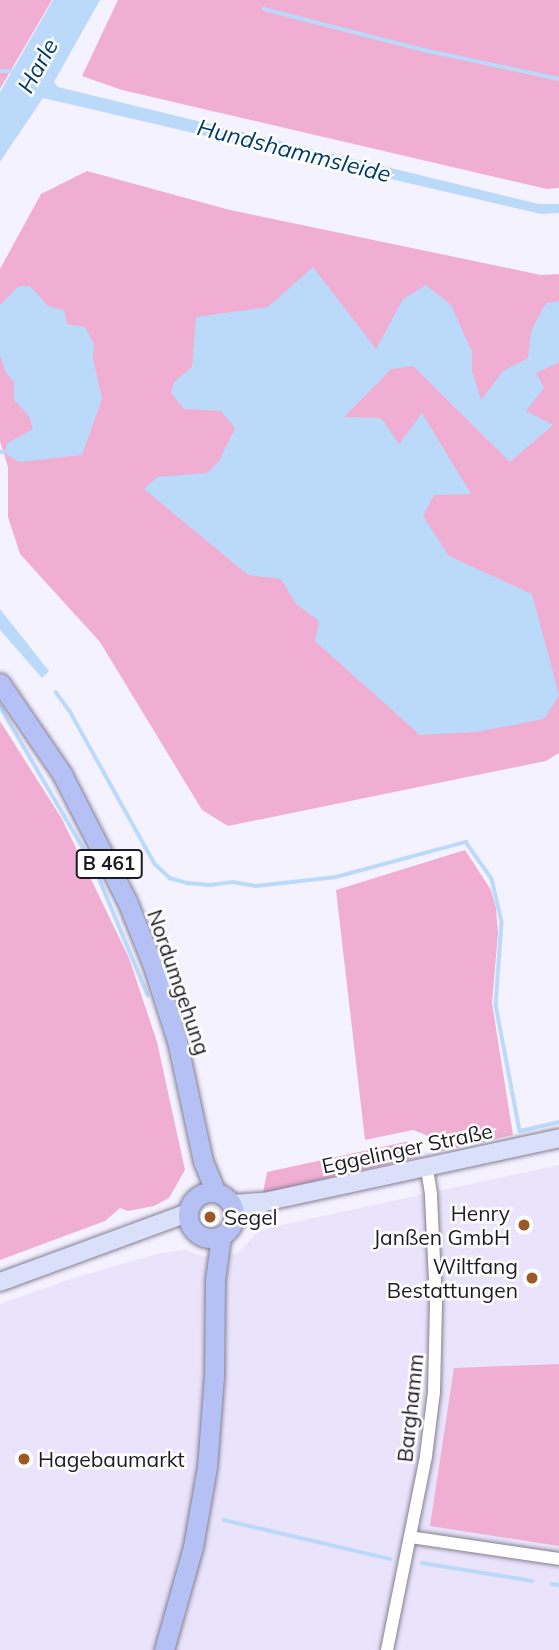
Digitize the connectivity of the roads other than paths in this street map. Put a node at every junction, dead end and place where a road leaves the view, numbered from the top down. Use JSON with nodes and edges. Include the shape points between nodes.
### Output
{"nodes":[{"id":1,"x":0,"y":683,"type":"edge"},
{"id":2,"x":559,"y":1138,"type":"edge"},
{"id":3,"x":427,"y":1168,"type":"junction"},
{"id":4,"x":207,"y":1193,"type":"junction"},
{"id":5,"x":233,"y":1212,"type":"junction"},
{"id":6,"x":202,"y":1229,"type":"junction"},
{"id":7,"x":0,"y":1282,"type":"edge"},
{"id":8,"x":410,"y":1537,"type":"junction"},
{"id":9,"x":559,"y":1559,"type":"edge"},
{"id":10,"x":164,"y":1650,"type":"edge"},
{"id":11,"x":387,"y":1650,"type":"edge"}],
"edges":[{"from":1,"to":4,"type":"main road","name":"Nordumgehung","number":"B 461","via":[[62,774],[127,901],[153,965],[177,1041]]},
{"from":2,"to":3,"type":"street","name":"Eggelinger Straße"},
{"from":3,"to":5,"type":"street","name":"Eggelinger Straße"},
{"from":3,"to":8,"type":"street","name":"Barghamm","via":[[436,1356],[427,1447]]},
{"from":4,"to":5,"type":"main road"},
{"from":4,"to":6,"type":"main road","via":[[194,1199]]},
{"from":5,"to":6,"type":"main road","via":[[227,1232]]},
{"from":6,"to":7,"type":"street","via":[[153,1228]]},
{"from":6,"to":10,"type":"main road","via":[[215,1280],[215,1363],[206,1467],[193,1547]]},
{"from":8,"to":9,"type":"street"},
{"from":8,"to":11,"type":"street","name":"Barghamm"}]}
